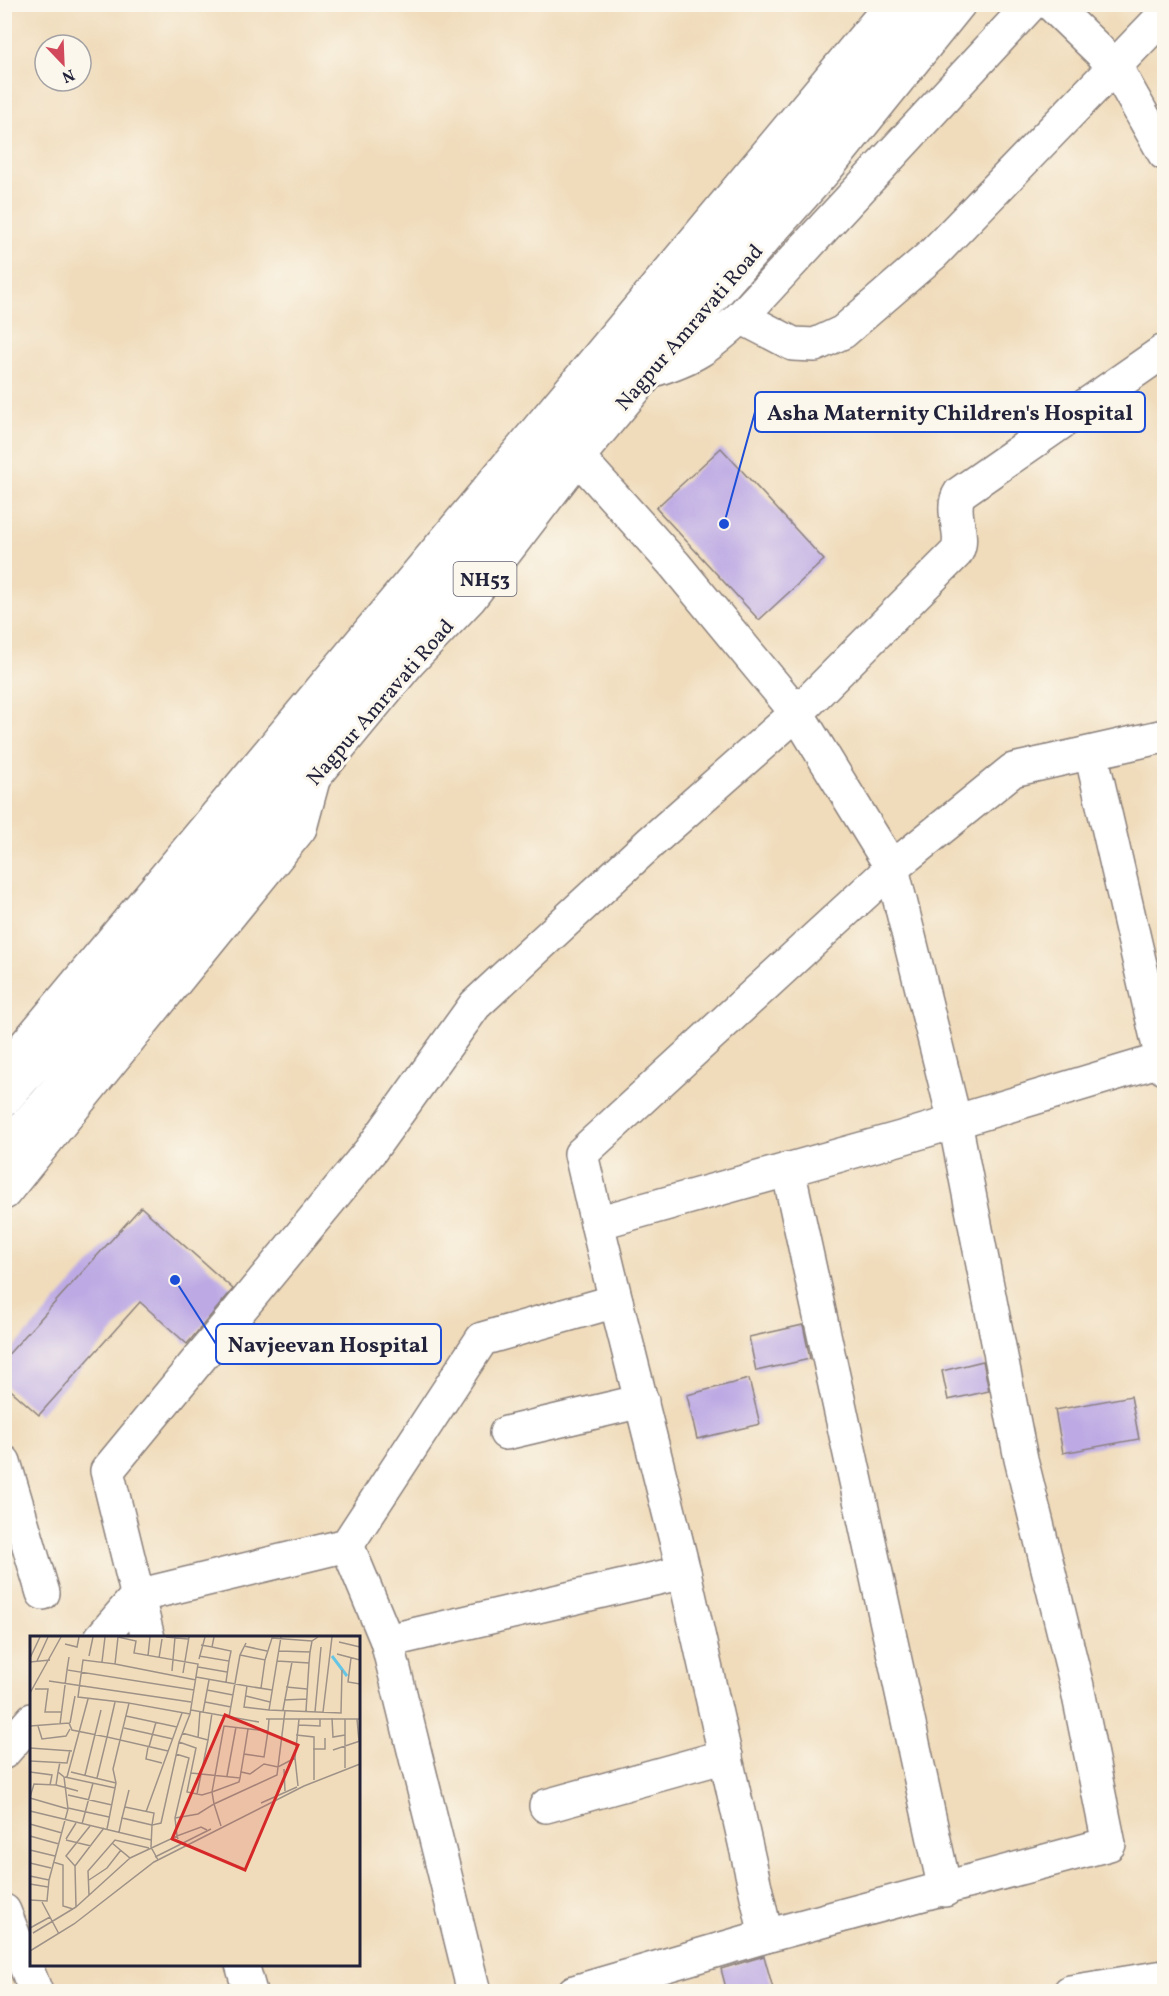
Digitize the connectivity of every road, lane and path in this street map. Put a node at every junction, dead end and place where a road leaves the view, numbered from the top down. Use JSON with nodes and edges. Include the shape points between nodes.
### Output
{"nodes":[{"id":1,"x":892,"y":4,"type":"edge"},
{"id":2,"x":921,"y":4,"type":"edge"},
{"id":3,"x":959,"y":4,"type":"edge"},
{"id":4,"x":1030,"y":4,"type":"edge"},
{"id":5,"x":1051,"y":4,"type":"edge"},
{"id":6,"x":1164,"y":15,"type":"edge"},
{"id":7,"x":1115,"y":66,"type":"junction"},
{"id":8,"x":1164,"y":153,"type":"edge"},
{"id":9,"x":741,"y":317,"type":"junction"},
{"id":10,"x":1164,"y":351,"type":"edge"},
{"id":11,"x":650,"y":371,"type":"junction"},
{"id":12,"x":578,"y":457,"type":"junction"},
{"id":13,"x":796,"y":713,"type":"junction"},
{"id":14,"x":1164,"y":736,"type":"edge"},
{"id":15,"x":1091,"y":753,"type":"junction"},
{"id":16,"x":313,"y":780,"type":"junction"},
{"id":17,"x":892,"y":868,"type":"junction"},
{"id":18,"x":1164,"y":1062,"type":"edge"},
{"id":19,"x":4,"y":1071,"type":"edge"},
{"id":20,"x":4,"y":1100,"type":"edge"},
{"id":21,"x":955,"y":1122,"type":"junction"},
{"id":22,"x":4,"y":1148,"type":"edge"},
{"id":23,"x":788,"y":1169,"type":"junction"},
{"id":24,"x":4,"y":1193,"type":"edge"},
{"id":25,"x":597,"y":1223,"type":"junction"},
{"id":26,"x":616,"y":1301,"type":"junction"},
{"id":27,"x":642,"y":1401,"type":"junction"},
{"id":28,"x":506,"y":1433,"type":"dead end"},
{"id":29,"x":4,"y":1462,"type":"edge"},
{"id":30,"x":346,"y":1545,"type":"junction"},
{"id":31,"x":684,"y":1572,"type":"junction"},
{"id":32,"x":44,"y":1593,"type":"dead end"},
{"id":33,"x":137,"y":1596,"type":"junction"},
{"id":34,"x":103,"y":1636,"type":"edge"},
{"id":35,"x":147,"y":1636,"type":"edge"},
{"id":36,"x":387,"y":1641,"type":"junction"},
{"id":37,"x":30,"y":1722,"type":"edge"},
{"id":38,"x":4,"y":1752,"type":"edge"},
{"id":39,"x":726,"y":1756,"type":"junction"},
{"id":40,"x":546,"y":1806,"type":"dead end"},
{"id":41,"x":945,"y":1890,"type":"junction"},
{"id":42,"x":4,"y":1911,"type":"edge"},
{"id":43,"x":766,"y":1936,"type":"junction"},
{"id":44,"x":242,"y":1966,"type":"edge"},
{"id":45,"x":1164,"y":1977,"type":"edge"},
{"id":46,"x":1084,"y":1990,"type":"edge"},
{"id":47,"x":36,"y":1992,"type":"edge"},
{"id":48,"x":249,"y":1992,"type":"edge"},
{"id":49,"x":474,"y":1992,"type":"edge"},
{"id":50,"x":574,"y":1992,"type":"edge"}],
"edges":[{"from":1,"to":19,"type":"main road","number":"NH53"},
{"from":2,"to":20,"type":"main road","via":[[867,73],[694,273],[450,580],[388,643],[164,921]]},
{"from":3,"to":11,"type":"main road","name":"Nagpur Amravati Road","number":"NH53","via":[[826,169]]},
{"from":4,"to":9,"type":"main road"},
{"from":5,"to":7,"type":"main road"},
{"from":6,"to":7,"type":"main road"},
{"from":7,"to":8,"type":"main road"},
{"from":7,"to":9,"type":"main road","via":[[933,254],[843,332],[814,345],[793,344]]},
{"from":9,"to":11,"type":"main road","via":[[690,358]]},
{"from":10,"to":13,"type":"main road","via":[[960,493],[955,503],[959,545],[956,554]]},
{"from":11,"to":12,"type":"main road","name":"Nagpur Amravati Road","number":"NH53"},
{"from":12,"to":13,"type":"main road","via":[[675,565]]},
{"from":12,"to":16,"type":"main road","name":"Nagpur Amravati Road","number":"NH53","via":[[470,598],[409,662]]},
{"from":13,"to":17,"type":"main road"},
{"from":13,"to":33,"type":"main road","via":[[475,1005],[371,1150],[107,1471]]},
{"from":14,"to":15,"type":"main road"},
{"from":15,"to":17,"type":"main road","via":[[1013,770]]},
{"from":15,"to":18,"type":"main road"},
{"from":16,"to":22,"type":"main road","name":"Nagpur Amravati Road","number":"NH53","via":[[46,1103]]},
{"from":16,"to":24,"type":"main road","via":[[300,828]]},
{"from":17,"to":21,"type":"main road"},
{"from":17,"to":25,"type":"main road","via":[[581,1154]]},
{"from":18,"to":21,"type":"main road"},
{"from":21,"to":23,"type":"main road"},
{"from":21,"to":41,"type":"main road","via":[[1021,1459],[1077,1686],[1109,1844]]},
{"from":23,"to":25,"type":"main road"},
{"from":23,"to":41,"type":"main road"},
{"from":25,"to":26,"type":"main road"},
{"from":26,"to":27,"type":"main road"},
{"from":26,"to":30,"type":"main road","via":[[482,1339]]},
{"from":27,"to":28,"type":"main road"},
{"from":27,"to":31,"type":"main road"},
{"from":29,"to":32,"type":"main road"},
{"from":30,"to":33,"type":"main road"},
{"from":30,"to":36,"type":"main road"},
{"from":31,"to":36,"type":"main road"},
{"from":31,"to":39,"type":"main road"},
{"from":33,"to":34,"type":"main road"},
{"from":33,"to":35,"type":"main road"},
{"from":36,"to":49,"type":"main road"},
{"from":37,"to":38,"type":"main road"},
{"from":39,"to":40,"type":"main road"},
{"from":39,"to":43,"type":"main road"},
{"from":41,"to":43,"type":"main road"},
{"from":42,"to":47,"type":"main road"},
{"from":43,"to":50,"type":"main road"},
{"from":44,"to":48,"type":"main road"},
{"from":45,"to":46,"type":"main road"}]}
